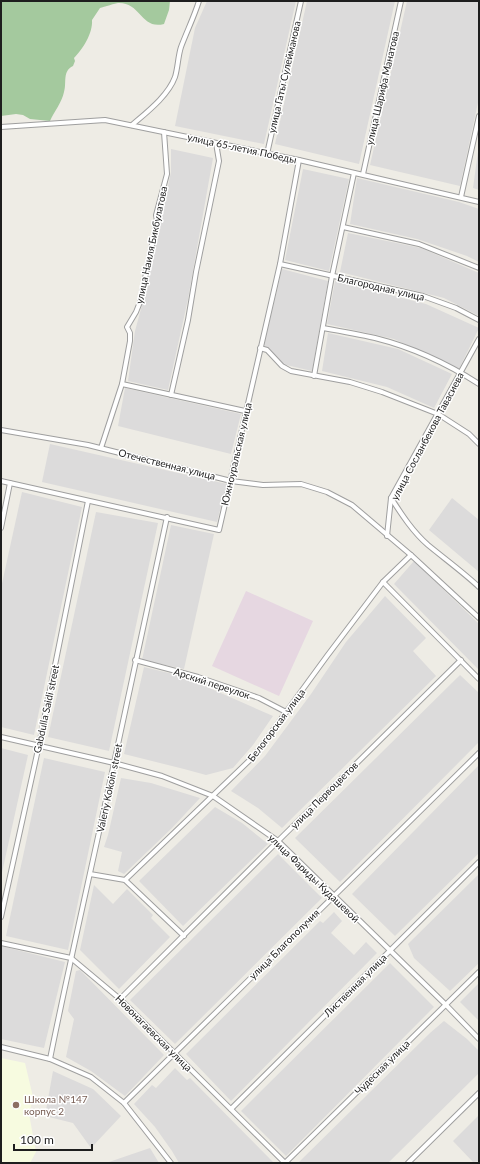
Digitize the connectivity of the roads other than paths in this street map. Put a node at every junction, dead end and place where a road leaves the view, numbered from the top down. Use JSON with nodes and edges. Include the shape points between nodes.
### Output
{"nodes":[{"id":1,"x":199,"y":1,"type":"edge"},
{"id":2,"x":301,"y":1,"type":"edge"},
{"id":3,"x":401,"y":1,"type":"edge"},
{"id":4,"x":479,"y":116,"type":"edge"},
{"id":5,"x":132,"y":125,"type":"junction"},
{"id":6,"x":1,"y":128,"type":"edge"},
{"id":7,"x":164,"y":132,"type":"junction"},
{"id":8,"x":216,"y":143,"type":"junction"},
{"id":9,"x":267,"y":154,"type":"junction"},
{"id":10,"x":299,"y":160,"type":"junction"},
{"id":11,"x":354,"y":173,"type":"junction"},
{"id":12,"x":363,"y":174,"type":"junction"},
{"id":13,"x":462,"y":197,"type":"junction"},
{"id":14,"x":479,"y":202,"type":"edge"},
{"id":15,"x":344,"y":227,"type":"junction"},
{"id":16,"x":280,"y":264,"type":"junction"},
{"id":17,"x":479,"y":268,"type":"edge"},
{"id":18,"x":332,"y":276,"type":"junction"},
{"id":19,"x":479,"y":320,"type":"edge"},
{"id":20,"x":323,"y":328,"type":"junction"},
{"id":21,"x":479,"y":339,"type":"edge"},
{"id":22,"x":260,"y":348,"type":"junction"},
{"id":23,"x":460,"y":373,"type":"junction"},
{"id":24,"x":314,"y":376,"type":"junction"},
{"id":25,"x":122,"y":384,"type":"junction"},
{"id":26,"x":479,"y":384,"type":"edge"},
{"id":27,"x":171,"y":395,"type":"junction"},
{"id":28,"x":245,"y":412,"type":"junction"},
{"id":29,"x":438,"y":414,"type":"junction"},
{"id":30,"x":1,"y":430,"type":"edge"},
{"id":31,"x":479,"y":444,"type":"edge"},
{"id":32,"x":102,"y":448,"type":"junction"},
{"id":33,"x":1,"y":481,"type":"edge"},
{"id":34,"x":231,"y":481,"type":"junction"},
{"id":35,"x":10,"y":483,"type":"junction"},
{"id":36,"x":391,"y":498,"type":"junction"},
{"id":37,"x":88,"y":501,"type":"junction"},
{"id":38,"x":167,"y":517,"type":"junction"},
{"id":39,"x":1,"y":528,"type":"edge"},
{"id":40,"x":387,"y":536,"type":"junction"},
{"id":41,"x":411,"y":555,"type":"junction"},
{"id":42,"x":383,"y":582,"type":"junction"},
{"id":43,"x":479,"y":587,"type":"edge"},
{"id":44,"x":479,"y":618,"type":"edge"},
{"id":45,"x":135,"y":660,"type":"junction"},
{"id":46,"x":461,"y":660,"type":"junction"},
{"id":47,"x":479,"y":679,"type":"edge"},
{"id":48,"x":286,"y":712,"type":"junction"},
{"id":49,"x":1,"y":737,"type":"edge"},
{"id":50,"x":39,"y":745,"type":"junction"},
{"id":51,"x":479,"y":753,"type":"edge"},
{"id":52,"x":114,"y":762,"type":"junction"},
{"id":53,"x":213,"y":796,"type":"junction"},
{"id":54,"x":278,"y":841,"type":"junction"},
{"id":55,"x":479,"y":862,"type":"edge"},
{"id":56,"x":90,"y":874,"type":"junction"},
{"id":57,"x":125,"y":880,"type":"junction"},
{"id":58,"x":334,"y":896,"type":"junction"},
{"id":59,"x":1,"y":917,"type":"edge"},
{"id":60,"x":184,"y":936,"type":"junction"},
{"id":61,"x":1,"y":943,"type":"edge"},
{"id":62,"x":390,"y":950,"type":"junction"},
{"id":63,"x":71,"y":958,"type":"junction"},
{"id":64,"x":479,"y":972,"type":"edge"},
{"id":65,"x":120,"y":999,"type":"junction"},
{"id":66,"x":446,"y":1005,"type":"junction"},
{"id":67,"x":479,"y":1039,"type":"edge"},
{"id":68,"x":1,"y":1047,"type":"edge"},
{"id":69,"x":174,"y":1053,"type":"junction"},
{"id":70,"x":50,"y":1059,"type":"junction"},
{"id":71,"x":479,"y":1093,"type":"edge"},
{"id":72,"x":124,"y":1103,"type":"junction"},
{"id":73,"x":231,"y":1109,"type":"junction"},
{"id":74,"x":172,"y":1163,"type":"edge"},
{"id":75,"x":285,"y":1163,"type":"edge"},
{"id":76,"x":408,"y":1163,"type":"edge"}],
"edges":[{"from":1,"to":5,"type":"street","via":[[180,49],[174,78],[154,107]]},
{"from":2,"to":9,"type":"street","name":"улица Гаты Сулейманова"},
{"from":3,"to":12,"type":"street","name":"улица Шарифа Манатова"},
{"from":4,"to":13,"type":"street"},
{"from":5,"to":6,"type":"street","name":"улица 65-летия Победы","via":[[105,120]]},
{"from":5,"to":7,"type":"street","name":"улица 65-летия Победы"},
{"from":7,"to":8,"type":"street","name":"улица 65-летия Победы"},
{"from":7,"to":25,"type":"street","name":"улица Наиля Бикбулатова","via":[[167,174],[156,215],[157,221],[140,302],[127,327],[130,340]]},
{"from":8,"to":9,"type":"street","name":"улица 65-летия Победы"},
{"from":8,"to":27,"type":"street","via":[[218,161]]},
{"from":9,"to":10,"type":"street","name":"улица 65-летия Победы"},
{"from":10,"to":11,"type":"street","name":"улица 65-летия Победы"},
{"from":10,"to":16,"type":"street","name":"Южноуральская улица"},
{"from":11,"to":12,"type":"street","name":"улица 65-летия Победы"},
{"from":11,"to":15,"type":"street"},
{"from":12,"to":13,"type":"street","name":"улица 65-летия Победы"},
{"from":13,"to":14,"type":"street","name":"улица 65-летия Победы"},
{"from":15,"to":17,"type":"street","via":[[419,244]]},
{"from":15,"to":18,"type":"street"},
{"from":16,"to":18,"type":"street","name":"Благородная улица"},
{"from":16,"to":22,"type":"street","name":"Южноуральская улица"},
{"from":18,"to":19,"type":"street","name":"Благородная улица","via":[[423,296]]},
{"from":18,"to":20,"type":"street"},
{"from":20,"to":23,"type":"street","via":[[389,342]]},
{"from":20,"to":24,"type":"street"},
{"from":21,"to":23,"type":"street","name":"улица Сосланбекова Тавасиева"},
{"from":22,"to":24,"type":"street","via":[[267,350],[282,366],[291,371]]},
{"from":22,"to":28,"type":"street","name":"Южноуральская улица"},
{"from":23,"to":26,"type":"street"},
{"from":23,"to":29,"type":"street","name":"улица Сосланбекова Тавасиева"},
{"from":24,"to":29,"type":"street","via":[[350,382]]},
{"from":25,"to":27,"type":"street"},
{"from":25,"to":32,"type":"street","name":"улица Наиля Бикбулатова"},
{"from":27,"to":28,"type":"street"},
{"from":28,"to":34,"type":"street","name":"Южноуральская улица"},
{"from":29,"to":31,"type":"street","via":[[469,434]]},
{"from":29,"to":36,"type":"street","name":"улица Сосланбекова Тавасиева"},
{"from":30,"to":32,"type":"street","name":"Отечественная улица"},
{"from":32,"to":34,"type":"street","name":"Отечественная улица"},
{"from":33,"to":35,"type":"street","name":"Южноуральская улица"},
{"from":34,"to":38,"type":"street","name":"Южноуральская улица","via":[[219,530]]},
{"from":34,"to":40,"type":"street","name":"Отечественная улица","via":[[263,485],[301,484],[327,492],[352,506]]},
{"from":35,"to":37,"type":"street","name":"Южноуральская улица"},
{"from":35,"to":39,"type":"street"},
{"from":36,"to":40,"type":"street","name":"улица Сосланбекова Тавасиева"},
{"from":36,"to":43,"type":"street","via":[[411,528]]},
{"from":37,"to":38,"type":"street","name":"Южноуральская улица"},
{"from":37,"to":50,"type":"street","name":"Gabdulla Saidi street"},
{"from":38,"to":45,"type":"street","name":"Valeriy Kokoin street"},
{"from":40,"to":41,"type":"street","name":"Отечественная улица"},
{"from":41,"to":42,"type":"street","name":"Белогорская улица"},
{"from":41,"to":44,"type":"street","name":"Отечественная улица"},
{"from":42,"to":46,"type":"street"},
{"from":42,"to":48,"type":"street","name":"Белогорская улица"},
{"from":45,"to":48,"type":"street","name":"Арский переулок","via":[[198,677],[259,698]]},
{"from":45,"to":52,"type":"street","name":"Valeriy Kokoin street"},
{"from":46,"to":47,"type":"street"},
{"from":46,"to":54,"type":"street","name":"улица Первоцветов"},
{"from":48,"to":53,"type":"street","name":"Белогорская улица","via":[[254,756]]},
{"from":49,"to":50,"type":"street","name":"улица Фариды Кудашевой"},
{"from":50,"to":52,"type":"street","name":"улица Фариды Кудашевой"},
{"from":50,"to":59,"type":"street","name":"Gabdulla Saidi street"},
{"from":51,"to":58,"type":"street","name":"улица Благополучия"},
{"from":52,"to":53,"type":"street","name":"улица Фариды Кудашевой","via":[[162,776]]},
{"from":52,"to":56,"type":"street","name":"Valeriy Kokoin street"},
{"from":53,"to":54,"type":"street","name":"улица Фариды Кудашевой"},
{"from":53,"to":57,"type":"street","name":"Белогорская улица"},
{"from":54,"to":58,"type":"street","name":"улица Фариды Кудашевой"},
{"from":54,"to":60,"type":"street","name":"улица Первоцветов"},
{"from":55,"to":62,"type":"street","name":"Лиственная улица"},
{"from":56,"to":57,"type":"street"},
{"from":56,"to":63,"type":"street","name":"Valeriy Kokoin street"},
{"from":57,"to":60,"type":"street"},
{"from":58,"to":62,"type":"street","name":"улица Фариды Кудашевой"},
{"from":58,"to":69,"type":"street","name":"улица Благополучия"},
{"from":60,"to":65,"type":"street","name":"улица Первоцветов"},
{"from":61,"to":63,"type":"street","name":"Новонагаевская улица"},
{"from":62,"to":66,"type":"street","name":"улица Фариды Кудашевой"},
{"from":62,"to":73,"type":"street","name":"Лиственная улица"},
{"from":63,"to":65,"type":"street","name":"Новонагаевская улица"},
{"from":63,"to":70,"type":"street","name":"Valeriy Kokoin street"},
{"from":64,"to":66,"type":"street","name":"Чудесная улица"},
{"from":65,"to":69,"type":"street","name":"Новонагаевская улица"},
{"from":66,"to":67,"type":"street","name":"улица Фариды Кудашевой"},
{"from":66,"to":75,"type":"street","name":"Чудесная улица"},
{"from":68,"to":70,"type":"street"},
{"from":69,"to":72,"type":"street","name":"улица Благополучия"},
{"from":69,"to":73,"type":"street","name":"Новонагаевская улица"},
{"from":70,"to":72,"type":"street","via":[[91,1077]]},
{"from":71,"to":76,"type":"street"},
{"from":72,"to":74,"type":"street"},
{"from":73,"to":75,"type":"street","name":"Новонагаевская улица"}]}
